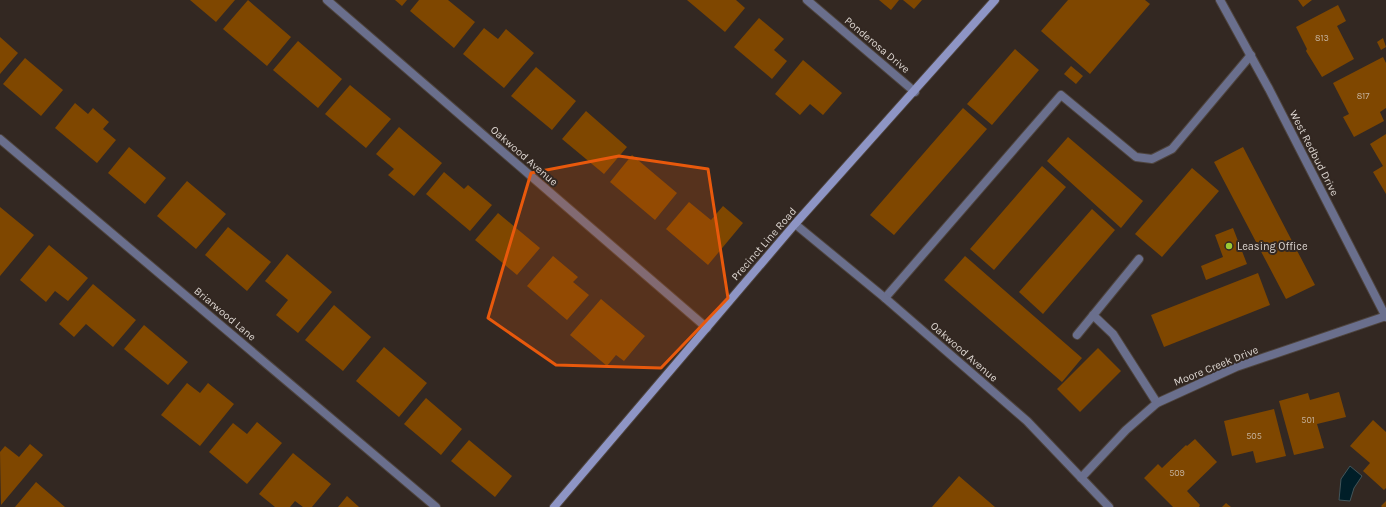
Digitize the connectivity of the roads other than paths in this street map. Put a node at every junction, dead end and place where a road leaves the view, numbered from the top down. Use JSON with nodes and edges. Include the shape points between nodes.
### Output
{"nodes":[{"id":1,"x":327,"y":0,"type":"edge"},
{"id":2,"x":806,"y":0,"type":"edge"},
{"id":3,"x":995,"y":0,"type":"edge"},
{"id":4,"x":1220,"y":0,"type":"edge"},
{"id":5,"x":1251,"y":55,"type":"junction"},
{"id":6,"x":915,"y":92,"type":"junction"},
{"id":7,"x":0,"y":139,"type":"edge"},
{"id":8,"x":795,"y":224,"type":"junction"},
{"id":9,"x":1139,"y":259,"type":"dead end"},
{"id":10,"x":885,"y":298,"type":"junction"},
{"id":11,"x":1093,"y":315,"type":"junction"},
{"id":12,"x":1386,"y":317,"type":"edge"},
{"id":13,"x":707,"y":328,"type":"junction"},
{"id":14,"x":1077,"y":335,"type":"dead end"},
{"id":15,"x":1157,"y":403,"type":"junction"},
{"id":16,"x":1081,"y":478,"type":"junction"},
{"id":17,"x":436,"y":507,"type":"edge"},
{"id":18,"x":554,"y":507,"type":"edge"},
{"id":19,"x":1109,"y":507,"type":"edge"}],
"edges":[{"from":1,"to":13,"type":"street","name":"Oakwood Avenue"},
{"from":2,"to":6,"type":"street","name":"Ponderosa Drive"},
{"from":3,"to":6,"type":"main road","name":"Precinct Line Road"},
{"from":4,"to":5,"type":"street","name":"West Redbud Drive"},
{"from":5,"to":10,"type":"street","via":[[1172,149],[1152,159],[1136,157],[1061,95]]},
{"from":5,"to":12,"type":"street","name":"West Redbud Drive"},
{"from":6,"to":8,"type":"main road","name":"Precinct Line Road"},
{"from":7,"to":17,"type":"street","name":"Briarwood Lane"},
{"from":8,"to":10,"type":"street","name":"Oakwood Avenue"},
{"from":8,"to":13,"type":"main road","name":"Precinct Line Road"},
{"from":9,"to":11,"type":"street"},
{"from":10,"to":16,"type":"street","name":"Oakwood Avenue","via":[[1027,421]]},
{"from":11,"to":14,"type":"street"},
{"from":11,"to":15,"type":"street","via":[[1113,334]]},
{"from":12,"to":15,"type":"street","name":"Moore Creek Drive","via":[[1236,367]]},
{"from":13,"to":18,"type":"main road","name":"Precinct Line Road"},
{"from":15,"to":16,"type":"street","name":"Moore Creek Drive","via":[[1126,430]]},
{"from":16,"to":19,"type":"street","name":"Oakwood Avenue"}]}
